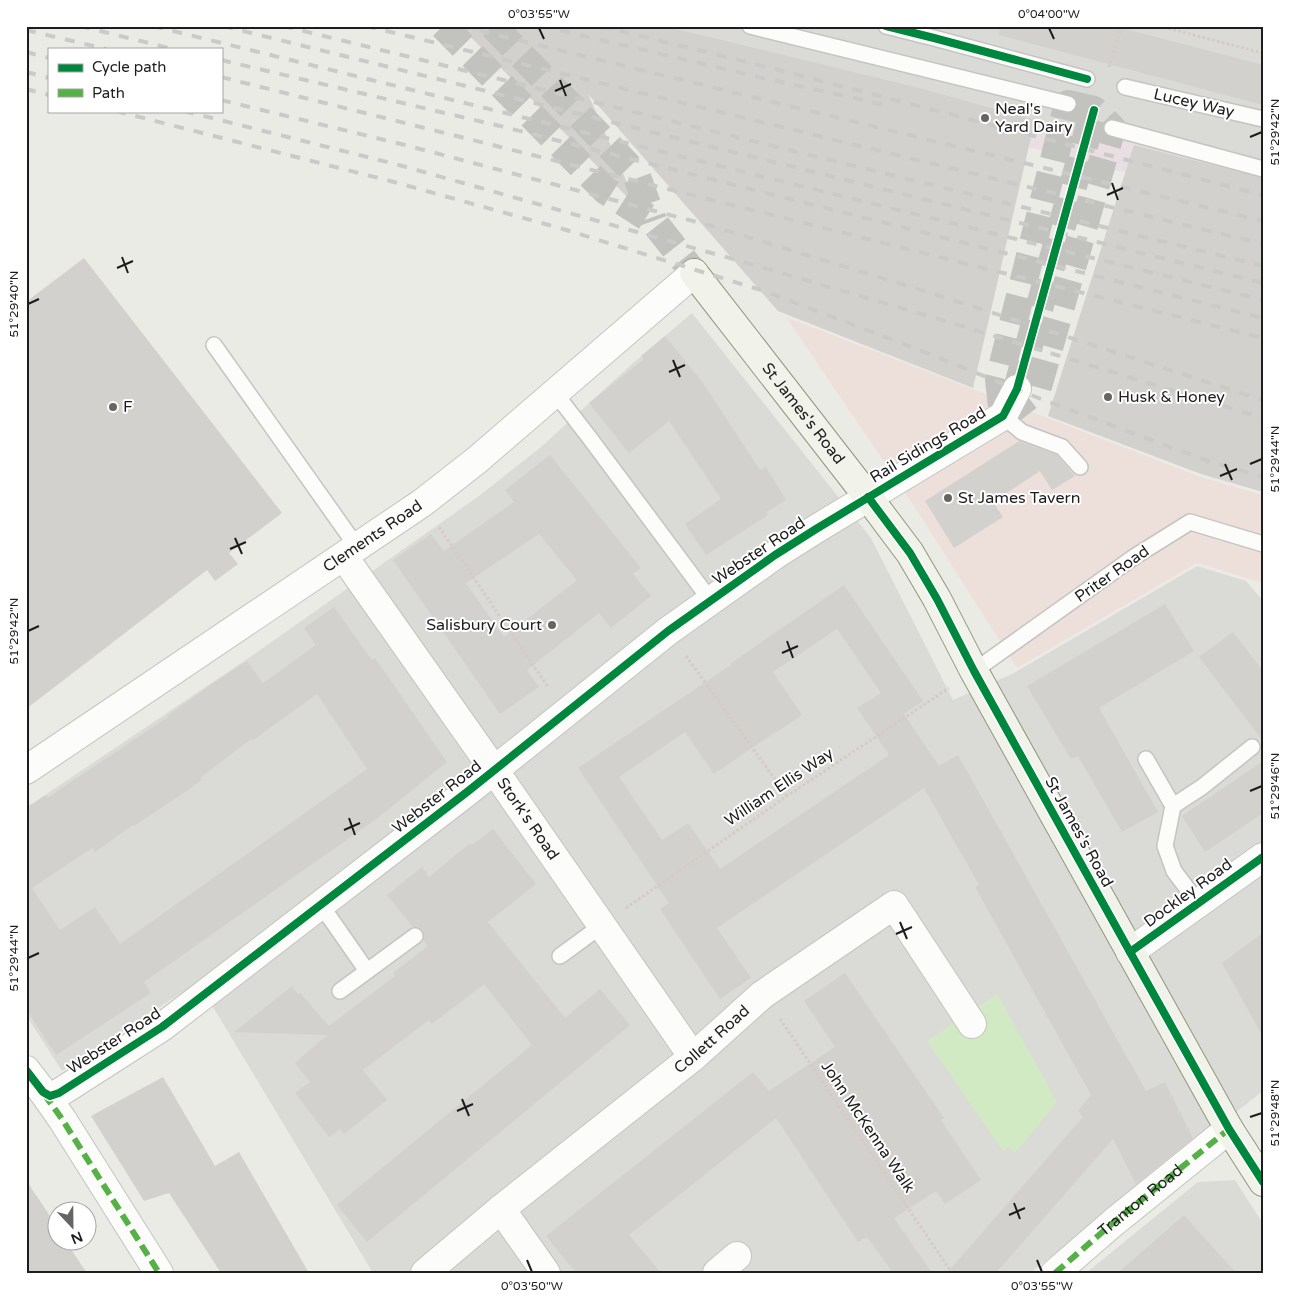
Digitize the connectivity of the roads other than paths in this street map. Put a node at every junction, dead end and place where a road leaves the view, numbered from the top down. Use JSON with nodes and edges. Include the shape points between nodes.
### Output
{"nodes":[{"id":1,"x":750,"y":26,"type":"edge"},
{"id":2,"x":886,"y":26,"type":"edge"},
{"id":3,"x":1087,"y":79,"type":"dead end"},
{"id":4,"x":1125,"y":87,"type":"dead end"},
{"id":5,"x":1068,"y":104,"type":"dead end"},
{"id":6,"x":1263,"y":119,"type":"edge"},
{"id":7,"x":1112,"y":128,"type":"dead end"},
{"id":8,"x":1263,"y":169,"type":"edge"},
{"id":9,"x":694,"y":273,"type":"joint"},
{"id":10,"x":214,"y":345,"type":"dead end"},
{"id":11,"x":1017,"y":389,"type":"tunnel mouth"},
{"id":12,"x":555,"y":393,"type":"junction"},
{"id":13,"x":1003,"y":416,"type":"junction"},
{"id":14,"x":1080,"y":467,"type":"dead end"},
{"id":15,"x":868,"y":497,"type":"junction"},
{"id":16,"x":1263,"y":544,"type":"edge"},
{"id":17,"x":351,"y":552,"type":"junction"},
{"id":18,"x":711,"y":601,"type":"junction"},
{"id":19,"x":974,"y":671,"type":"junction"},
{"id":20,"x":1252,"y":747,"type":"dead end"},
{"id":21,"x":1146,"y":759,"type":"dead end"},
{"id":22,"x":26,"y":770,"type":"edge"},
{"id":23,"x":494,"y":770,"type":"junction"},
{"id":24,"x":1173,"y":806,"type":"junction"},
{"id":25,"x":1263,"y":857,"type":"edge"},
{"id":26,"x":1198,"y":903,"type":"junction"},
{"id":27,"x":321,"y":905,"type":"junction"},
{"id":28,"x":601,"y":926,"type":"junction"},
{"id":29,"x":415,"y":936,"type":"dead end"},
{"id":30,"x":1130,"y":952,"type":"junction"},
{"id":31,"x":560,"y":956,"type":"dead end"},
{"id":32,"x":367,"y":971,"type":"junction"},
{"id":33,"x":340,"y":991,"type":"dead end"},
{"id":34,"x":972,"y":1024,"type":"dead end"},
{"id":35,"x":693,"y":1057,"type":"junction"},
{"id":36,"x":26,"y":1070,"type":"edge"},
{"id":37,"x":43,"y":1092,"type":"junction"},
{"id":38,"x":1229,"y":1129,"type":"junction"},
{"id":39,"x":1263,"y":1182,"type":"edge"},
{"id":40,"x":501,"y":1210,"type":"junction"},
{"id":41,"x":158,"y":1273,"type":"edge"},
{"id":42,"x":426,"y":1273,"type":"edge"},
{"id":43,"x":546,"y":1273,"type":"edge"},
{"id":44,"x":1055,"y":1273,"type":"edge"}],
"edges":[{"from":1,"to":5,"type":"lane"},
{"from":2,"to":3,"type":"lane"},
{"from":4,"to":6,"type":"lane","name":"Lucey Way"},
{"from":7,"to":8,"type":"lane"},
{"from":9,"to":12,"type":"street","name":"Clements Road"},
{"from":9,"to":15,"type":"street","name":"St James's Road"},
{"from":10,"to":17,"type":"lane"},
{"from":11,"to":13,"type":"street","name":"Rail Sidings Road"},
{"from":12,"to":17,"type":"street","name":"Clements Road","via":[[422,503]]},
{"from":12,"to":18,"type":"lane"},
{"from":13,"to":14,"type":"lane","via":[[1022,432],[1062,447]]},
{"from":13,"to":15,"type":"street","name":"Rail Sidings Road"},
{"from":15,"to":18,"type":"street","name":"Webster Road","via":[[775,555]]},
{"from":15,"to":19,"type":"street","name":"St James's Road","via":[[914,561]]},
{"from":16,"to":19,"type":"lane","name":"Priter Road","via":[[1190,522],[1134,557]]},
{"from":17,"to":22,"type":"street","name":"Clements Road"},
{"from":17,"to":23,"type":"street","name":"Stork's Road"},
{"from":18,"to":23,"type":"street","name":"Webster Road","via":[[668,631]]},
{"from":19,"to":30,"type":"street","name":"St James's Road"},
{"from":20,"to":24,"type":"lane"},
{"from":21,"to":24,"type":"lane"},
{"from":23,"to":27,"type":"street","name":"Webster Road"},
{"from":23,"to":28,"type":"street","name":"Stork's Road"},
{"from":24,"to":26,"type":"lane","via":[[1165,846],[1174,871]]},
{"from":25,"to":26,"type":"street","name":"Dockley Road"},
{"from":26,"to":30,"type":"street","name":"Dockley Road"},
{"from":27,"to":32,"type":"lane"},
{"from":27,"to":37,"type":"street","name":"Webster Road","via":[[162,1027],[59,1093],[50,1096]]},
{"from":28,"to":31,"type":"lane"},
{"from":28,"to":35,"type":"street","name":"Stork's Road"},
{"from":29,"to":32,"type":"lane"},
{"from":30,"to":38,"type":"street","name":"St James's Road"},
{"from":32,"to":33,"type":"lane"},
{"from":34,"to":35,"type":"street","name":"Collett Road","via":[[894,905],[762,995]]},
{"from":35,"to":40,"type":"street","name":"Collett Road"},
{"from":36,"to":37,"type":"street"},
{"from":37,"to":41,"type":"street"},
{"from":38,"to":39,"type":"street","name":"St James's Road"},
{"from":38,"to":44,"type":"street","name":"Tranton Road"},
{"from":40,"to":42,"type":"street","name":"Collett Road"},
{"from":40,"to":43,"type":"street"}]}
